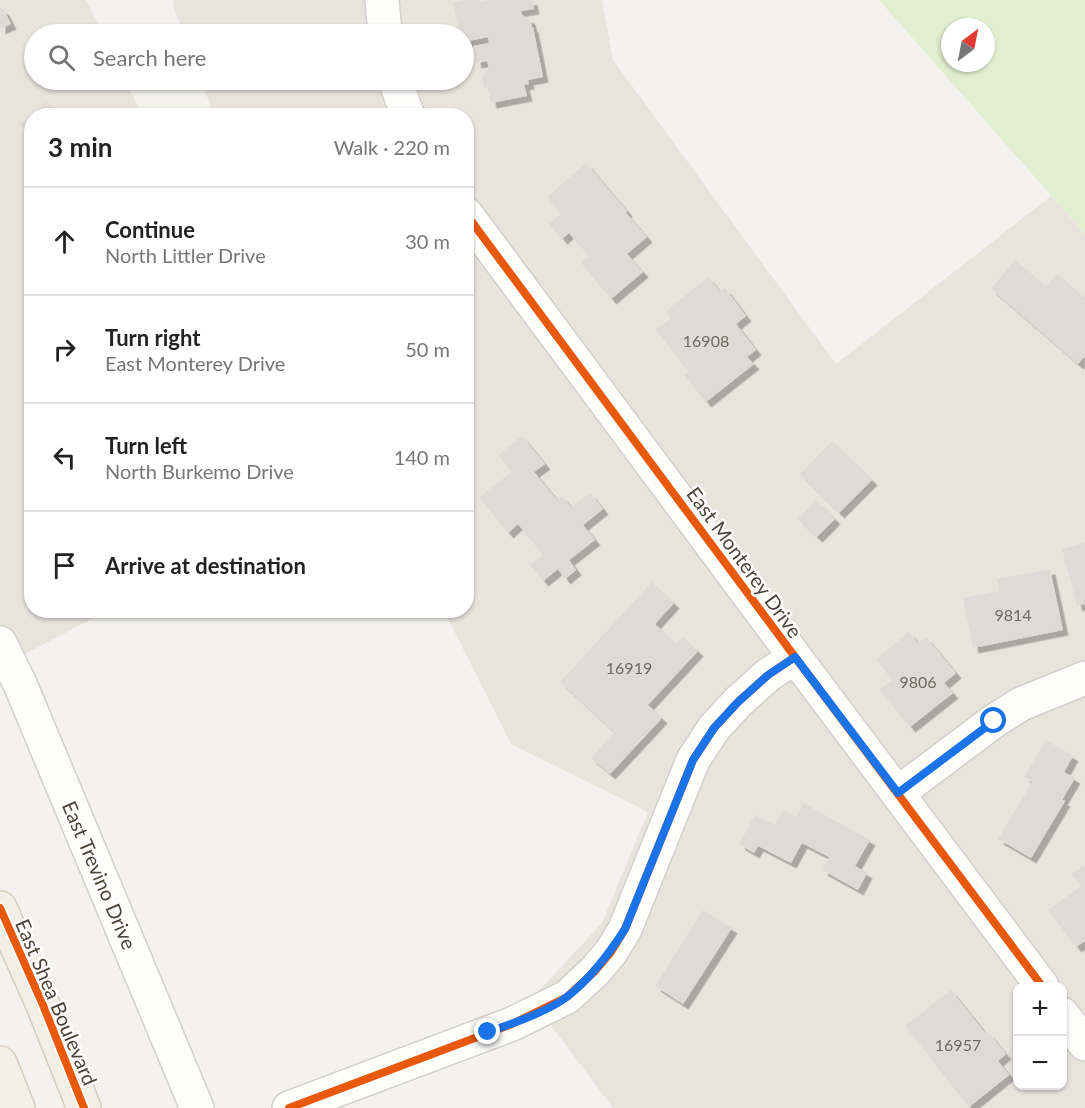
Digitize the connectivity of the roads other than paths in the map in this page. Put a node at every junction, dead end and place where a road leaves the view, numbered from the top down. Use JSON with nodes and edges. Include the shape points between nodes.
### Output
{"nodes":[{"id":1,"x":382,"y":0,"type":"edge"},
{"id":2,"x":384,"y":24,"type":"edge"},
{"id":3,"x":399,"y":90,"type":"edge"},
{"id":4,"x":405,"y":108,"type":"edge"},
{"id":5,"x":474,"y":225,"type":"edge"},
{"id":6,"x":0,"y":643,"type":"edge"},
{"id":7,"x":795,"y":657,"type":"junction"},
{"id":8,"x":1085,"y":678,"type":"edge"},
{"id":9,"x":898,"y":793,"type":"junction"},
{"id":10,"x":0,"y":908,"type":"edge"},
{"id":11,"x":1038,"y":982,"type":"edge"},
{"id":12,"x":1071,"y":1011,"type":"edge"},
{"id":13,"x":1085,"y":1044,"type":"edge"},
{"id":14,"x":0,"y":1063,"type":"edge"},
{"id":15,"x":18,"y":1108,"type":"edge"},
{"id":16,"x":84,"y":1108,"type":"edge"},
{"id":17,"x":197,"y":1108,"type":"edge"},
{"id":18,"x":289,"y":1108,"type":"edge"}],
"edges":[{"from":1,"to":2,"type":"street"},
{"from":3,"to":4,"type":"street"},
{"from":5,"to":7,"type":"street","name":"East Monterey Drive"},
{"from":6,"to":17,"type":"street","name":"East Trevino Drive"},
{"from":7,"to":9,"type":"street","name":"East Monterey Drive"},
{"from":7,"to":18,"type":"street","via":[[768,675],[714,728],[693,760],[625,929],[595,971],[567,997],[512,1024]]},
{"from":8,"to":9,"type":"street","via":[[1021,704]]},
{"from":9,"to":11,"type":"street","name":"East Monterey Drive"},
{"from":10,"to":16,"type":"main road","name":"East Shea Boulevard"},
{"from":12,"to":13,"type":"street"},
{"from":14,"to":15,"type":"main road"}]}
